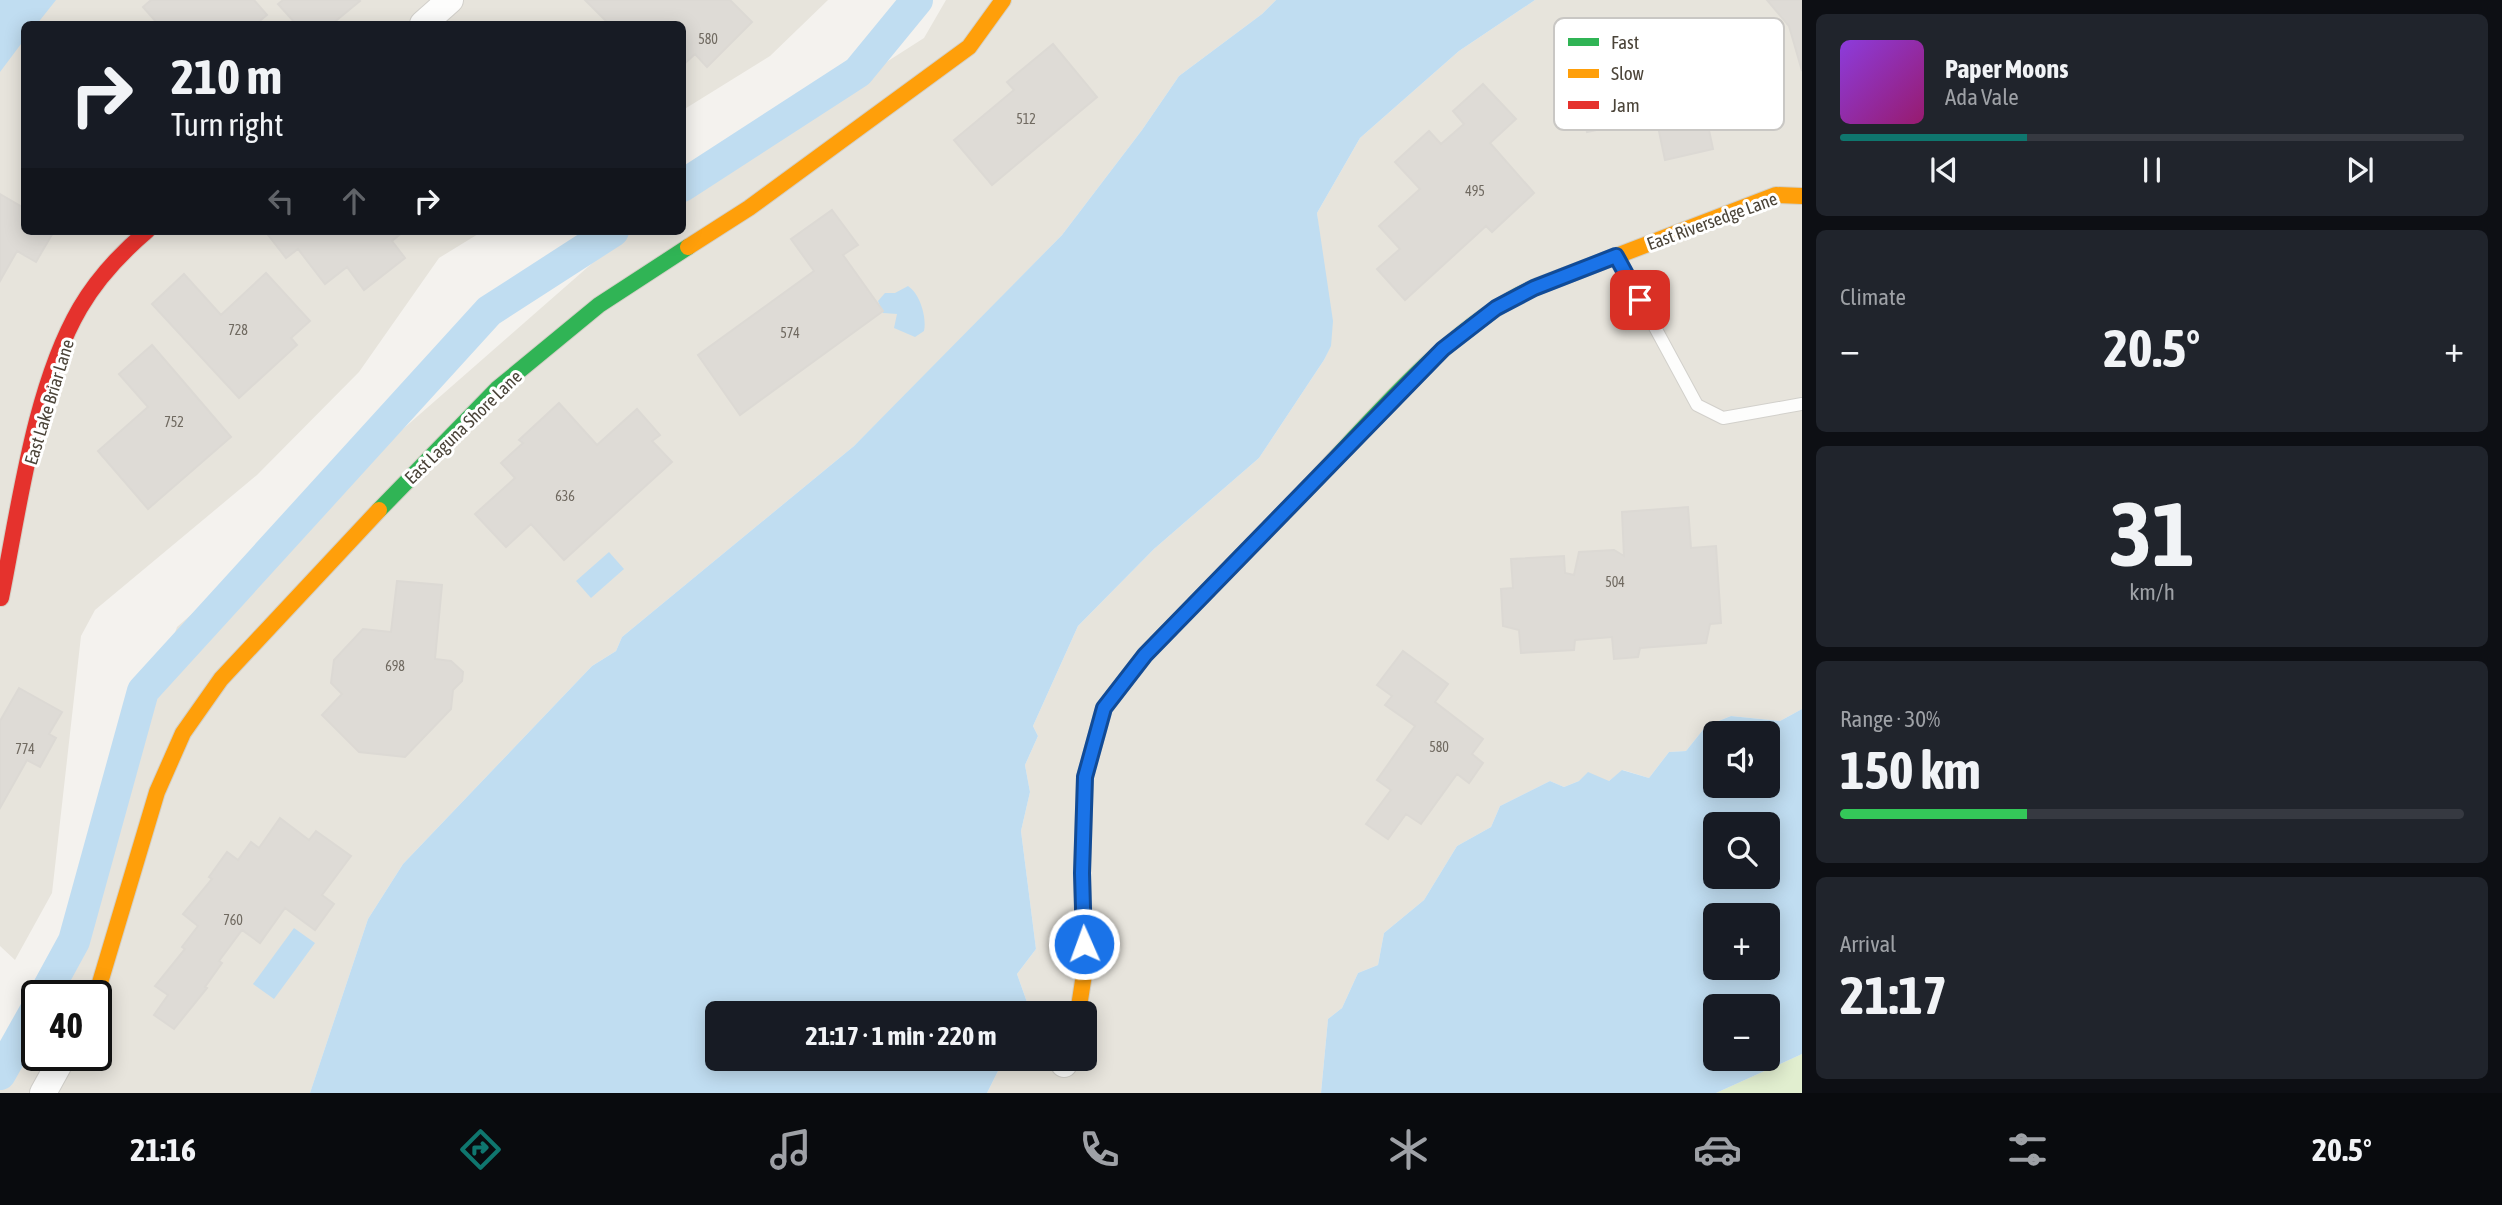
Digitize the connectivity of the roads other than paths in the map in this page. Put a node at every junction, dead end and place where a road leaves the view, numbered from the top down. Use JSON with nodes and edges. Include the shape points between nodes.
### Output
{"nodes":[{"id":1,"x":450,"y":0,"type":"edge"},
{"id":2,"x":1003,"y":0,"type":"edge"},
{"id":3,"x":426,"y":21,"type":"edge"},
{"id":4,"x":1802,"y":196,"type":"edge"},
{"id":5,"x":142,"y":235,"type":"edge"},
{"id":6,"x":1616,"y":256,"type":"junction"},
{"id":7,"x":1802,"y":404,"type":"edge"},
{"id":8,"x":1,"y":598,"type":"edge"},
{"id":9,"x":103,"y":980,"type":"edge"},
{"id":10,"x":1080,"y":1001,"type":"edge"},
{"id":11,"x":55,"y":1071,"type":"edge"},
{"id":12,"x":43,"y":1093,"type":"edge"}],
"edges":[{"from":1,"to":3,"type":"street"},
{"from":2,"to":9,"type":"street","name":"East Laguna Shore Lane","via":[[969,47],[749,208],[600,305],[497,389],[221,679],[183,733],[157,792]]},
{"from":4,"to":6,"type":"street","name":"East Riversedge Lane","via":[[1776,195]]},
{"from":5,"to":8,"type":"street","name":"East Lake Briar Lane","via":[[128,246],[76,315],[25,482]]},
{"from":6,"to":7,"type":"lane","via":[[1697,405],[1723,418]]},
{"from":6,"to":10,"type":"street","name":"East Riversedge Lane","via":[[1506,303],[1443,349],[1145,655],[1104,708],[1085,777],[1085,968]]},
{"from":11,"to":12,"type":"street"}]}
